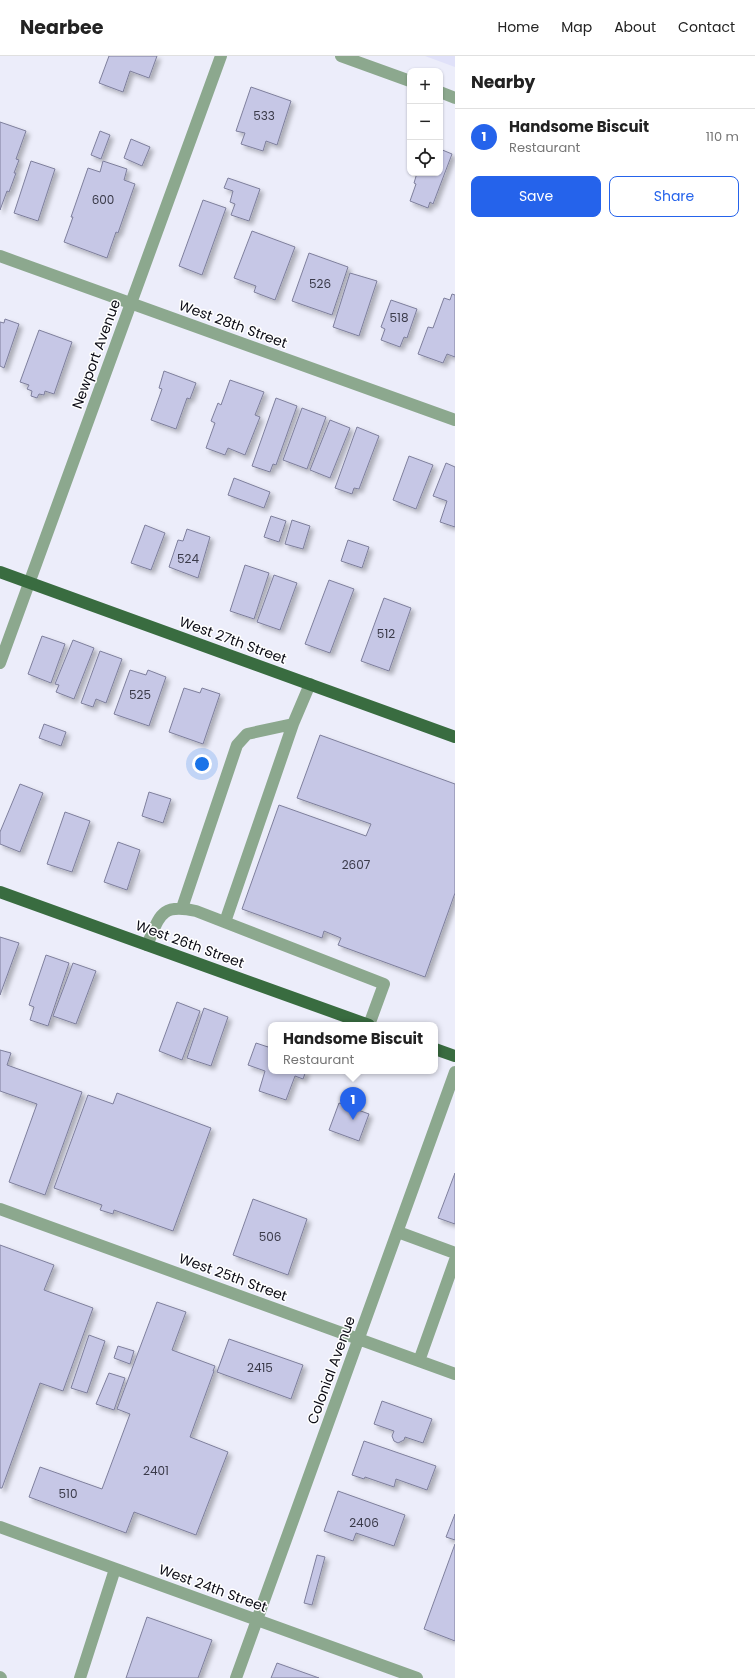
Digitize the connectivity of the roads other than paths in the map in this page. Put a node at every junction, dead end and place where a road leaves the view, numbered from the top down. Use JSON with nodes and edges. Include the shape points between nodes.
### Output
{"nodes":[{"id":1,"x":221,"y":56,"type":"edge"},
{"id":2,"x":340,"y":56,"type":"edge"},
{"id":3,"x":407,"y":80,"type":"edge"},
{"id":4,"x":443,"y":93,"type":"edge"},
{"id":5,"x":455,"y":98,"type":"edge"},
{"id":6,"x":0,"y":256,"type":"edge"},
{"id":7,"x":131,"y":304,"type":"junction"},
{"id":8,"x":455,"y":420,"type":"edge"},
{"id":9,"x":0,"y":572,"type":"edge"},
{"id":10,"x":29,"y":583,"type":"junction"},
{"id":11,"x":0,"y":663,"type":"edge"},
{"id":12,"x":310,"y":684,"type":"junction"},
{"id":13,"x":293,"y":724,"type":"junction"},
{"id":14,"x":455,"y":737,"type":"edge"},
{"id":15,"x":0,"y":892,"type":"edge"},
{"id":16,"x":182,"y":908,"type":"junction"},
{"id":17,"x":225,"y":922,"type":"junction"},
{"id":18,"x":147,"y":945,"type":"junction"},
{"id":19,"x":361,"y":1022,"type":"edge"},
{"id":20,"x":370,"y":1022,"type":"edge"},
{"id":21,"x":438,"y":1050,"type":"edge"},
{"id":22,"x":455,"y":1056,"type":"edge"},
{"id":23,"x":455,"y":1072,"type":"edge"},
{"id":24,"x":0,"y":1209,"type":"edge"},
{"id":25,"x":398,"y":1232,"type":"junction"},
{"id":26,"x":455,"y":1253,"type":"edge"},
{"id":27,"x":455,"y":1260,"type":"edge"},
{"id":28,"x":358,"y":1339,"type":"junction"},
{"id":29,"x":419,"y":1361,"type":"junction"},
{"id":30,"x":455,"y":1374,"type":"edge"},
{"id":31,"x":0,"y":1527,"type":"edge"},
{"id":32,"x":115,"y":1569,"type":"junction"},
{"id":33,"x":256,"y":1620,"type":"junction"},
{"id":34,"x":80,"y":1678,"type":"edge"},
{"id":35,"x":236,"y":1678,"type":"edge"},
{"id":36,"x":417,"y":1678,"type":"edge"}],
"edges":[{"from":1,"to":7,"type":"street","name":"Newport Avenue"},
{"from":2,"to":3,"type":"street"},
{"from":4,"to":5,"type":"street"},
{"from":6,"to":7,"type":"street","name":"West 28th Street"},
{"from":7,"to":8,"type":"street","name":"West 28th Street"},
{"from":7,"to":10,"type":"street","name":"Newport Avenue"},
{"from":9,"to":10,"type":"main road","name":"West 27th Street"},
{"from":10,"to":11,"type":"street","name":"Newport Avenue"},
{"from":10,"to":12,"type":"main road","name":"West 27th Street"},
{"from":12,"to":13,"type":"street"},
{"from":12,"to":14,"type":"main road","name":"West 27th Street"},
{"from":13,"to":16,"type":"street","via":[[247,734],[237,745]]},
{"from":13,"to":17,"type":"street"},
{"from":15,"to":18,"type":"main road","name":"West 26th Street"},
{"from":16,"to":17,"type":"street"},
{"from":16,"to":18,"type":"street","via":[[163,913]]},
{"from":17,"to":20,"type":"street","via":[[384,984]]},
{"from":18,"to":19,"type":"main road","name":"West 26th Street"},
{"from":21,"to":22,"type":"main road"},
{"from":23,"to":25,"type":"street","name":"Colonial Avenue"},
{"from":24,"to":28,"type":"street","name":"West 25th Street"},
{"from":25,"to":26,"type":"street"},
{"from":25,"to":28,"type":"street","name":"Colonial Avenue"},
{"from":27,"to":29,"type":"street"},
{"from":28,"to":29,"type":"street","name":"West 25th Street"},
{"from":28,"to":33,"type":"street","name":"Colonial Avenue"},
{"from":29,"to":30,"type":"street","name":"West 25th Street"},
{"from":31,"to":32,"type":"street","name":"West 24th Street"},
{"from":32,"to":33,"type":"street","name":"West 24th Street"},
{"from":32,"to":34,"type":"street"},
{"from":33,"to":35,"type":"street","name":"Colonial Avenue"},
{"from":33,"to":36,"type":"street","name":"West 24th Street"}]}
